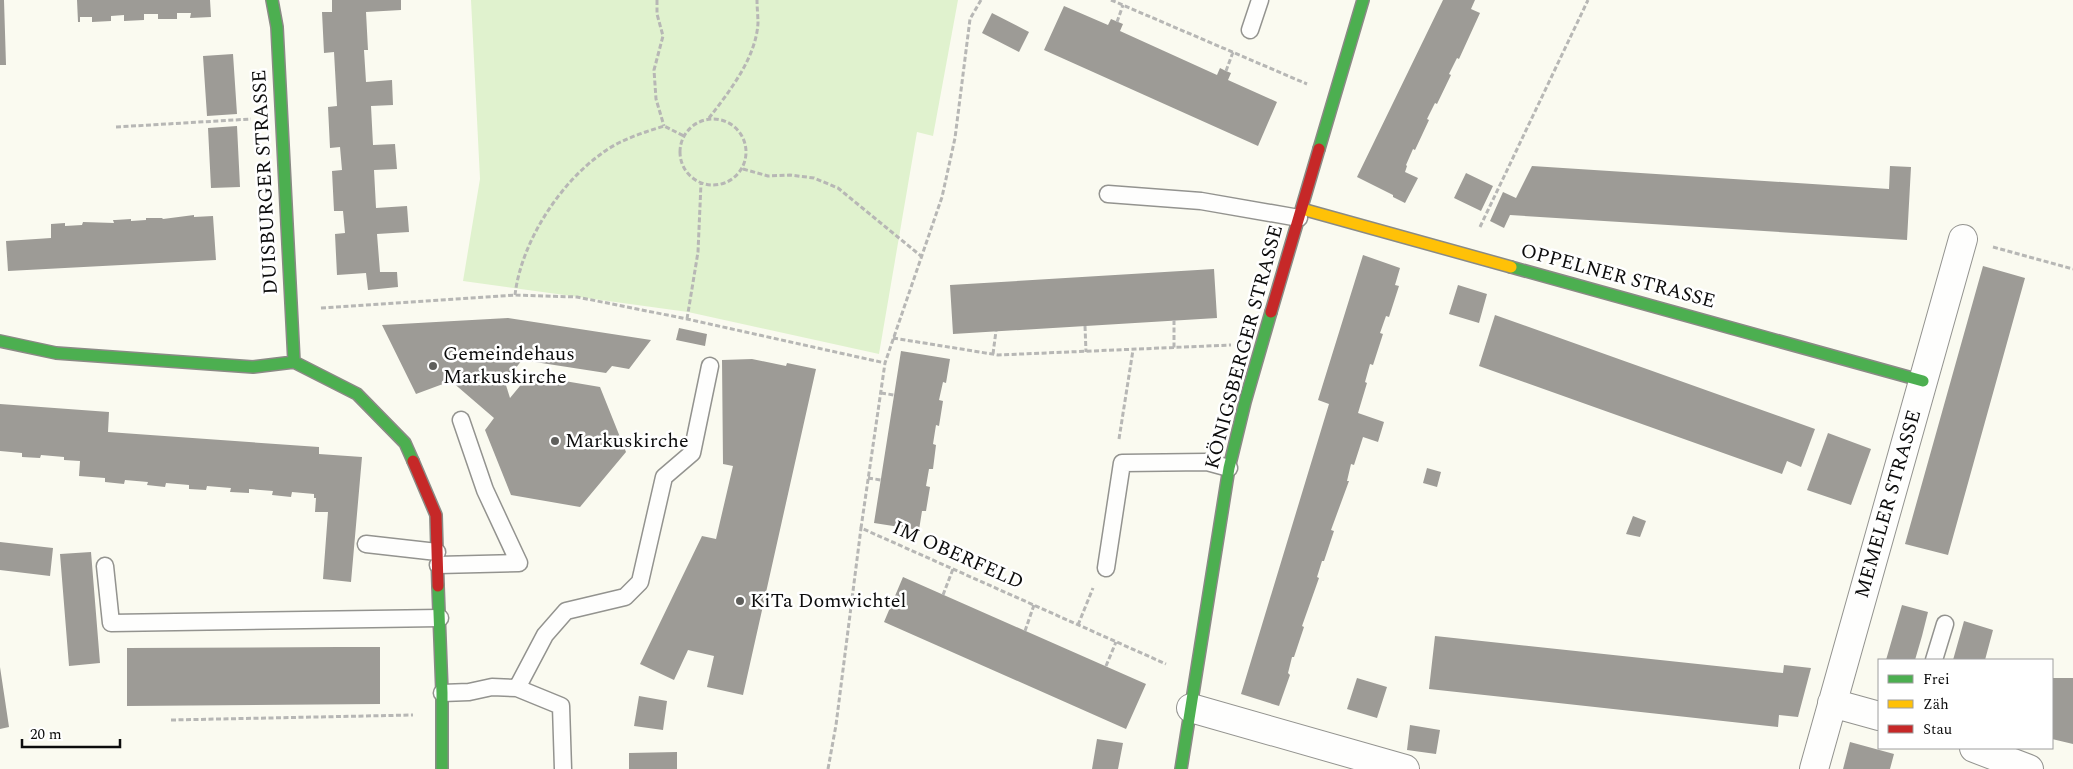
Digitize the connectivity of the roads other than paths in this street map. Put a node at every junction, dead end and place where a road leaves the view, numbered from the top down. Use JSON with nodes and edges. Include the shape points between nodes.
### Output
{"nodes":[{"id":1,"x":272,"y":0,"type":"edge"},
{"id":2,"x":1260,"y":0,"type":"edge"},
{"id":3,"x":1363,"y":0,"type":"edge"},
{"id":4,"x":1250,"y":30,"type":"dead end"},
{"id":5,"x":1108,"y":194,"type":"dead end"},
{"id":6,"x":1301,"y":213,"type":"junction"},
{"id":7,"x":1963,"y":239,"type":"road end"},
{"id":8,"x":0,"y":341,"type":"edge"},
{"id":9,"x":294,"y":362,"type":"junction"},
{"id":10,"x":710,"y":366,"type":"dead end"},
{"id":11,"x":1923,"y":381,"type":"junction"},
{"id":12,"x":460,"y":420,"type":"dead end"},
{"id":13,"x":1228,"y":468,"type":"junction"},
{"id":14,"x":366,"y":544,"type":"dead end"},
{"id":15,"x":437,"y":558,"type":"junction"},
{"id":16,"x":106,"y":566,"type":"dead end"},
{"id":17,"x":1106,"y":568,"type":"road end"},
{"id":18,"x":440,"y":618,"type":"junction"},
{"id":19,"x":1945,"y":624,"type":"dead end"},
{"id":20,"x":1934,"y":659,"type":"edge"},
{"id":21,"x":517,"y":688,"type":"junction"},
{"id":22,"x":442,"y":693,"type":"junction"},
{"id":23,"x":1832,"y":703,"type":"junction"},
{"id":24,"x":1191,"y":708,"type":"junction"},
{"id":25,"x":1878,"y":716,"type":"edge"},
{"id":26,"x":1977,"y":749,"type":"edge"},
{"id":27,"x":442,"y":769,"type":"edge"},
{"id":28,"x":563,"y":769,"type":"edge"},
{"id":29,"x":1181,"y":769,"type":"edge"},
{"id":30,"x":1405,"y":769,"type":"edge"},
{"id":31,"x":1814,"y":769,"type":"edge"},
{"id":32,"x":2029,"y":769,"type":"edge"}],
"edges":[{"from":1,"to":9,"type":"street","name":"DUISBURGER STRASSE","via":[[277,27]]},
{"from":2,"to":4,"type":"lane"},
{"from":3,"to":6,"type":"street","name":"KÖNIGSBERGER STRASSE"},
{"from":5,"to":6,"type":"lane"},
{"from":6,"to":11,"type":"street","name":"OPPELNER STRASSE","via":[[1467,254]]},
{"from":6,"to":13,"type":"street","name":"KÖNIGSBERGER STRASSE","via":[[1244,402]]},
{"from":7,"to":11,"type":"street","name":"MEMELER STRASSE"},
{"from":8,"to":9,"type":"street","via":[[56,353],[252,368]]},
{"from":9,"to":15,"type":"street","via":[[357,394],[405,443],[436,515]]},
{"from":10,"to":21,"type":"lane","via":[[692,453],[664,478],[640,582],[625,597],[566,611],[545,635]]},
{"from":11,"to":23,"type":"street","name":"MEMELER STRASSE"},
{"from":12,"to":15,"type":"lane","via":[[485,490],[519,563]]},
{"from":13,"to":17,"type":"lane","via":[[1207,462],[1122,463]]},
{"from":13,"to":24,"type":"street","name":"KÖNIGSBERGER STRASSE"},
{"from":14,"to":15,"type":"lane"},
{"from":15,"to":18,"type":"street"},
{"from":16,"to":18,"type":"lane","via":[[111,623]]},
{"from":18,"to":22,"type":"street"},
{"from":19,"to":20,"type":"lane"},
{"from":21,"to":22,"type":"lane","via":[[492,687]]},
{"from":21,"to":28,"type":"lane","via":[[561,706]]},
{"from":22,"to":27,"type":"street"},
{"from":23,"to":25,"type":"street"},
{"from":23,"to":31,"type":"street","name":"MEMELER STRASSE"},
{"from":24,"to":29,"type":"street","name":"KÖNIGSBERGER STRASSE"},
{"from":24,"to":30,"type":"street"},
{"from":26,"to":32,"type":"street"}]}
